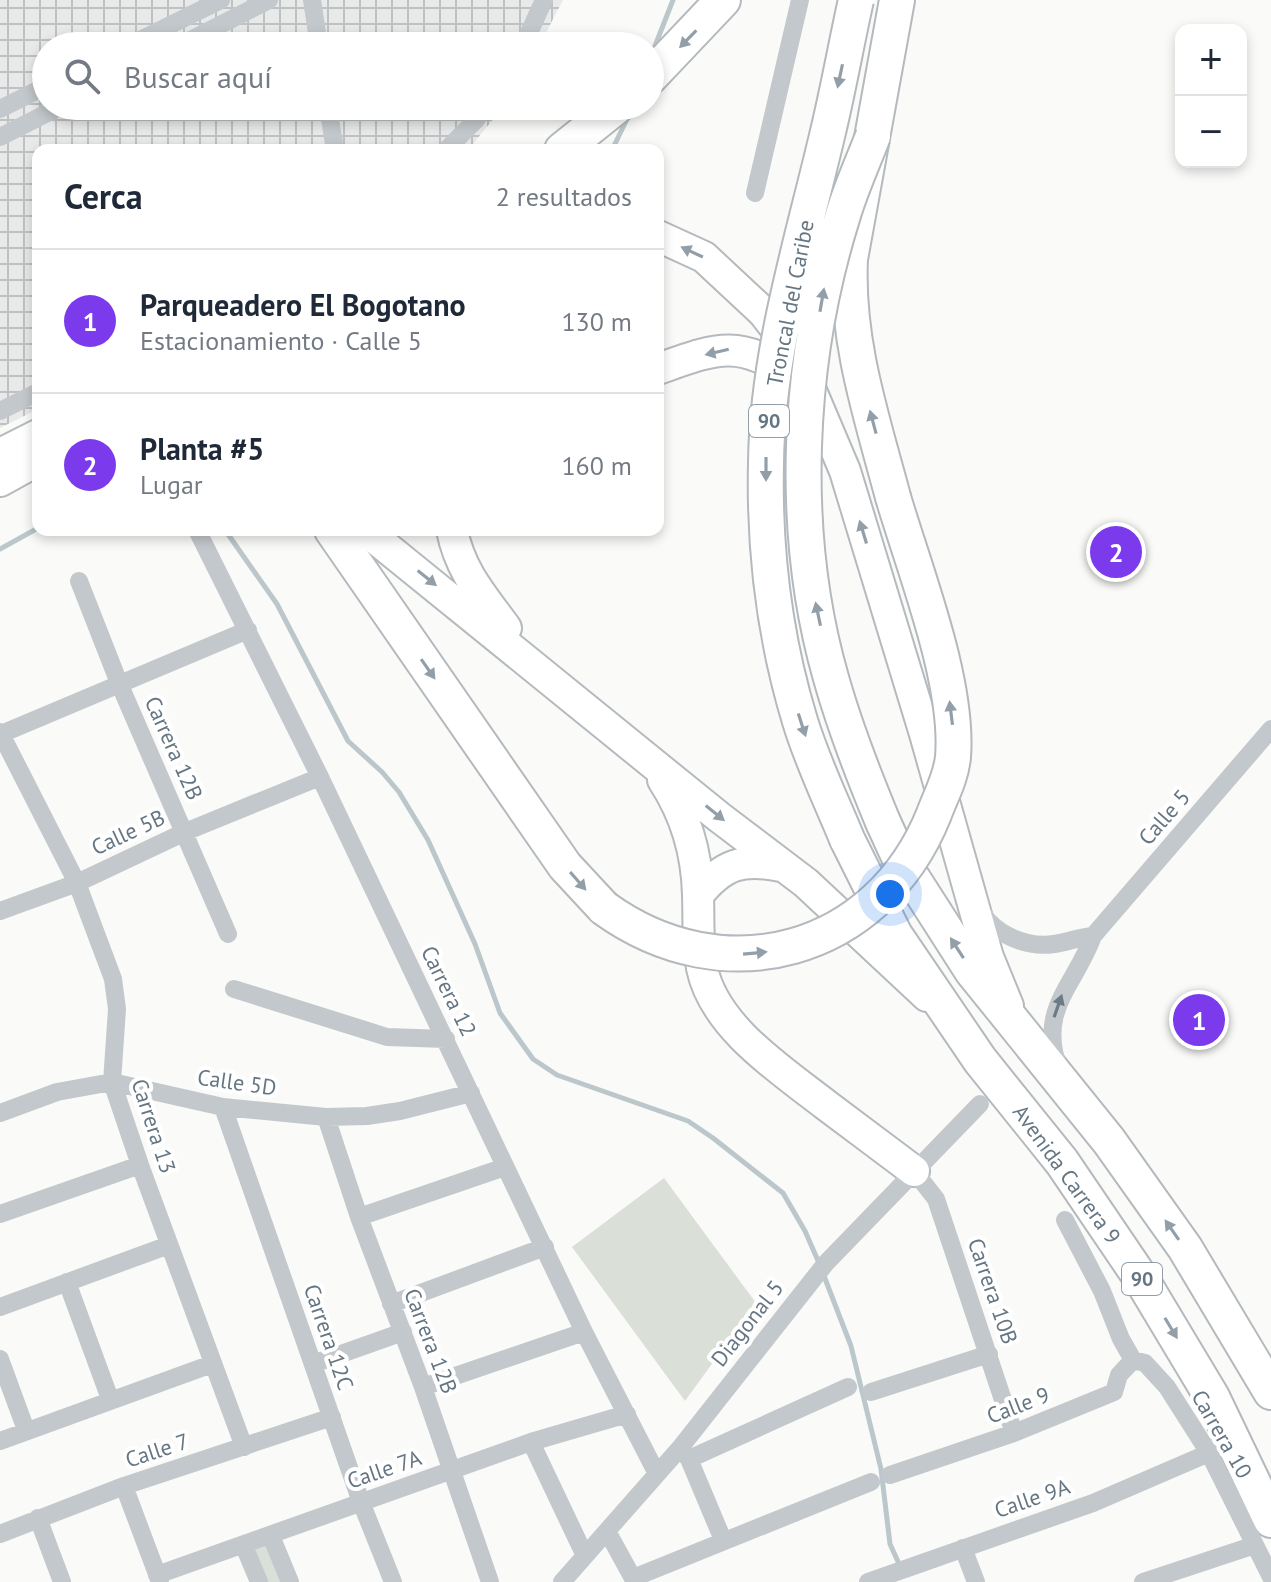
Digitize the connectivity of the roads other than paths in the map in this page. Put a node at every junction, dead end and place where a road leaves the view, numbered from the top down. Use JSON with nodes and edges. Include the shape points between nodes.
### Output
{"nodes":[{"id":1,"x":221,"y":0,"type":"edge"},
{"id":2,"x":269,"y":0,"type":"edge"},
{"id":3,"x":312,"y":0,"type":"edge"},
{"id":4,"x":544,"y":0,"type":"edge"},
{"id":5,"x":723,"y":0,"type":"edge"},
{"id":6,"x":800,"y":0,"type":"edge"},
{"id":7,"x":856,"y":0,"type":"edge"},
{"id":8,"x":897,"y":0,"type":"edge"},
{"id":9,"x":156,"y":32,"type":"edge"},
{"id":10,"x":206,"y":32,"type":"edge"},
{"id":11,"x":317,"y":32,"type":"edge"},
{"id":12,"x":529,"y":32,"type":"edge"},
{"id":13,"x":664,"y":62,"type":"edge"},
{"id":14,"x":32,"y":93,"type":"edge"},
{"id":15,"x":0,"y":109,"type":"edge"},
{"id":16,"x":33,"y":120,"type":"edge"},
{"id":17,"x":330,"y":120,"type":"edge"},
{"id":18,"x":476,"y":120,"type":"edge"},
{"id":19,"x":600,"y":120,"type":"edge"},
{"id":20,"x":873,"y":136,"type":"junction"},
{"id":21,"x":0,"y":137,"type":"edge"},
{"id":22,"x":334,"y":144,"type":"edge"},
{"id":23,"x":452,"y":144,"type":"edge"},
{"id":24,"x":570,"y":144,"type":"edge"},
{"id":25,"x":757,"y":186,"type":"dead end"},
{"id":26,"x":664,"y":239,"type":"edge"},
{"id":27,"x":664,"y":367,"type":"edge"},
{"id":28,"x":810,"y":390,"type":"junction"},
{"id":29,"x":32,"y":395,"type":"edge"},
{"id":30,"x":0,"y":411,"type":"edge"},
{"id":31,"x":32,"y":438,"type":"edge"},
{"id":32,"x":0,"y":454,"type":"edge"},
{"id":33,"x":32,"y":463,"type":"edge"},
{"id":34,"x":0,"y":481,"type":"edge"},
{"id":35,"x":200,"y":536,"type":"edge"},
{"id":36,"x":336,"y":536,"type":"edge"},
{"id":37,"x":372,"y":536,"type":"edge"},
{"id":38,"x":453,"y":536,"type":"edge"},
{"id":39,"x":79,"y":581,"type":"dead end"},
{"id":40,"x":248,"y":630,"type":"junction"},
{"id":41,"x":533,"y":665,"type":"junction"},
{"id":42,"x":119,"y":683,"type":"junction"},
{"id":43,"x":1271,"y":729,"type":"edge"},
{"id":44,"x":0,"y":733,"type":"edge"},
{"id":45,"x":653,"y":763,"type":"junction"},
{"id":46,"x":8,"y":768,"type":"edge"},
{"id":47,"x":320,"y":777,"type":"junction"},
{"id":48,"x":185,"y":832,"type":"junction"},
{"id":49,"x":847,"y":839,"type":"joint"},
{"id":50,"x":781,"y":866,"type":"junction"},
{"id":51,"x":77,"y":883,"type":"junction"},
{"id":52,"x":966,"y":884,"type":"junction"},
{"id":53,"x":698,"y":895,"type":"junction"},
{"id":54,"x":0,"y":911,"type":"edge"},
{"id":55,"x":228,"y":934,"type":"dead end"},
{"id":56,"x":1093,"y":936,"type":"junction"},
{"id":57,"x":234,"y":989,"type":"dead end"},
{"id":58,"x":1021,"y":1033,"type":"junction"},
{"id":59,"x":446,"y":1039,"type":"junction"},
{"id":60,"x":980,"y":1060,"type":"junction"},
{"id":61,"x":112,"y":1082,"type":"junction"},
{"id":62,"x":1063,"y":1082,"type":"junction"},
{"id":63,"x":471,"y":1093,"type":"junction"},
{"id":64,"x":980,"y":1104,"type":"dead end"},
{"id":65,"x":223,"y":1107,"type":"junction"},
{"id":66,"x":0,"y":1113,"type":"edge"},
{"id":67,"x":326,"y":1117,"type":"junction"},
{"id":68,"x":140,"y":1165,"type":"junction"},
{"id":69,"x":505,"y":1167,"type":"junction"},
{"id":70,"x":914,"y":1171,"type":"junction"},
{"id":71,"x":0,"y":1214,"type":"edge"},
{"id":72,"x":359,"y":1217,"type":"junction"},
{"id":73,"x":1065,"y":1220,"type":"dead end"},
{"id":74,"x":169,"y":1245,"type":"junction"},
{"id":75,"x":545,"y":1247,"type":"junction"},
{"id":76,"x":67,"y":1282,"type":"junction"},
{"id":77,"x":391,"y":1304,"type":"junction"},
{"id":78,"x":0,"y":1307,"type":"edge"},
{"id":79,"x":403,"y":1332,"type":"junction"},
{"id":80,"x":584,"y":1332,"type":"junction"},
{"id":81,"x":989,"y":1354,"type":"junction"},
{"id":82,"x":0,"y":1359,"type":"edge"},
{"id":83,"x":1139,"y":1361,"type":"junction"},
{"id":84,"x":212,"y":1364,"type":"junction"},
{"id":85,"x":313,"y":1364,"type":"junction"},
{"id":86,"x":423,"y":1387,"type":"junction"},
{"id":87,"x":848,"y":1387,"type":"dead end"},
{"id":88,"x":871,"y":1392,"type":"dead end"},
{"id":89,"x":1271,"y":1392,"type":"edge"},
{"id":90,"x":110,"y":1399,"type":"junction"},
{"id":91,"x":627,"y":1414,"type":"junction"},
{"id":92,"x":332,"y":1417,"type":"junction"},
{"id":93,"x":26,"y":1430,"type":"junction"},
{"id":94,"x":1014,"y":1433,"type":"junction"},
{"id":95,"x":0,"y":1441,"type":"edge"},
{"id":96,"x":531,"y":1442,"type":"junction"},
{"id":97,"x":244,"y":1447,"type":"junction"},
{"id":98,"x":684,"y":1453,"type":"junction"},
{"id":99,"x":1209,"y":1453,"type":"junction"},
{"id":100,"x":451,"y":1472,"type":"junction"},
{"id":101,"x":657,"y":1474,"type":"junction"},
{"id":102,"x":890,"y":1475,"type":"dead end"},
{"id":103,"x":871,"y":1482,"type":"dead end"},
{"id":104,"x":124,"y":1486,"type":"junction"},
{"id":105,"x":361,"y":1502,"type":"junction"},
{"id":106,"x":38,"y":1518,"type":"junction"},
{"id":107,"x":607,"y":1531,"type":"junction"},
{"id":108,"x":1263,"y":1533,"type":"edge"},
{"id":109,"x":0,"y":1534,"type":"edge"},
{"id":110,"x":271,"y":1536,"type":"junction"},
{"id":111,"x":723,"y":1540,"type":"junction"},
{"id":112,"x":244,"y":1546,"type":"junction"},
{"id":113,"x":963,"y":1548,"type":"junction"},
{"id":114,"x":585,"y":1556,"type":"junction"},
{"id":115,"x":1271,"y":1577,"type":"edge"},
{"id":116,"x":158,"y":1579,"type":"edge"},
{"id":117,"x":634,"y":1580,"type":"edge"},
{"id":118,"x":62,"y":1582,"type":"edge"},
{"id":119,"x":259,"y":1582,"type":"edge"},
{"id":120,"x":290,"y":1582,"type":"edge"},
{"id":121,"x":393,"y":1582,"type":"edge"},
{"id":122,"x":490,"y":1582,"type":"edge"},
{"id":123,"x":562,"y":1582,"type":"edge"},
{"id":124,"x":868,"y":1582,"type":"edge"},
{"id":125,"x":976,"y":1582,"type":"edge"},
{"id":126,"x":1143,"y":1582,"type":"edge"}],
"edges":[{"from":1,"to":9,"type":"street"},
{"from":2,"to":10,"type":"street"},
{"from":3,"to":11,"type":"street"},
{"from":4,"to":12,"type":"street"},
{"from":5,"to":13,"type":"highway","one_way":true},
{"from":6,"to":25,"type":"street"},
{"from":7,"to":49,"type":"highway","name":"Troncal del Caribe","number":"90","one_way":true,"bridge":true,"via":[[794,267],[765,461],[775,606],[786,664],[800,721]]},
{"from":8,"to":20,"type":"highway","name":"Troncal del Caribe","number":"90"},
{"from":14,"to":15,"type":"street"},
{"from":16,"to":21,"type":"street"},
{"from":17,"to":22,"type":"street"},
{"from":18,"to":23,"type":"street"},
{"from":19,"to":24,"type":"highway"},
{"from":36,"to":20,"type":"highway","one_way":true,"bridge":true,"via":[[565,866],[604,908],[641,932],[682,948],[725,954],[769,952],[811,941],[853,919],[888,889],[916,852],[946,786],[954,738],[948,691],[855,354],[850,259]]},
{"from":58,"to":20,"type":"highway","name":"Troncal del Caribe","number":"90","one_way":true,"bridge":true,"via":[[964,960],[899,857],[853,750],[814,599],[806,522],[810,367],[843,215]]},
{"from":28,"to":26,"type":"main road","one_way":true,"via":[[795,353],[763,312],[704,257]]},
{"from":28,"to":27,"type":"main road","one_way":true,"via":[[774,363],[732,349]]},
{"from":52,"to":28,"type":"main road","one_way":true,"via":[[845,471]]},
{"from":29,"to":30,"type":"street"},
{"from":31,"to":32,"type":"main road"},
{"from":33,"to":34,"type":"main road"},
{"from":35,"to":40,"type":"street","name":"Carrera 12"},
{"from":37,"to":41,"type":"main road","one_way":true},
{"from":38,"to":41,"type":"main road","via":[[467,576]]},
{"from":39,"to":42,"type":"street","name":"Carrera 12B"},
{"from":40,"to":42,"type":"street"},
{"from":40,"to":47,"type":"street","name":"Carrera 12"},
{"from":41,"to":45,"type":"main road"},
{"from":42,"to":44,"type":"street"},
{"from":42,"to":48,"type":"street","name":"Carrera 12B"},
{"from":43,"to":56,"type":"street","name":"Calle 5"},
{"from":44,"to":46,"type":"street","name":"Carrera 13"},
{"from":45,"to":50,"type":"main road","one_way":true},
{"from":45,"to":53,"type":"main road","via":[[678,803],[694,848]]},
{"from":46,"to":51,"type":"street","name":"Carrera 13"},
{"from":47,"to":48,"type":"street","name":"Calle 5B"},
{"from":47,"to":59,"type":"street","name":"Carrera 12"},
{"from":48,"to":51,"type":"street","name":"Calle 5B"},
{"from":48,"to":55,"type":"street","name":"Carrera 12B"},
{"from":49,"to":60,"type":"highway","name":"Avenida Carrera 9","number":"90","via":[[895,935]]},
{"from":50,"to":53,"type":"main road","via":[[758,861],[734,865]]},
{"from":50,"to":60,"type":"main road","via":[[930,999]]},
{"from":51,"to":54,"type":"street","name":"Calle 5B"},
{"from":51,"to":61,"type":"street","name":"Carrera 13","via":[[113,979],[117,1009]]},
{"from":52,"to":56,"type":"street","via":[[987,921],[1005,935],[1029,944]]},
{"from":52,"to":58,"type":"main road","via":[[988,957]]},
{"from":53,"to":70,"type":"main road","via":[[702,971],[721,1010],[755,1050]]},
{"from":62,"to":56,"type":"street","name":"Calle 5","one_way":true,"via":[[1055,1059],[1055,1009]]},
{"from":57,"to":59,"type":"street","via":[[387,1037]]},
{"from":58,"to":62,"type":"highway","number":"90"},
{"from":59,"to":63,"type":"street","name":"Carrera 12"},
{"from":60,"to":108,"type":"highway","name":"Avenida Carrera 9","number":"90","one_way":true,"via":[[1062,1162],[1212,1397]]},
{"from":61,"to":65,"type":"street","name":"Calle 5D"},
{"from":61,"to":66,"type":"street","name":"Calle 5D","via":[[57,1092]]},
{"from":61,"to":68,"type":"street","name":"Carrera 13"},
{"from":89,"to":62,"type":"highway","number":"90","one_way":true,"via":[[1185,1248]]},
{"from":63,"to":67,"type":"street","name":"Calle 5D","via":[[400,1111]]},
{"from":63,"to":69,"type":"street","name":"Carrera 12"},
{"from":64,"to":70,"type":"street","name":"Diagonal 5"},
{"from":65,"to":67,"type":"street","name":"Calle 5D"},
{"from":65,"to":85,"type":"street","name":"Carrera 12C"},
{"from":67,"to":72,"type":"street","name":"Carrera 12B"},
{"from":68,"to":71,"type":"street"},
{"from":68,"to":74,"type":"street","name":"Carrera 13"},
{"from":69,"to":72,"type":"street"},
{"from":69,"to":75,"type":"street","name":"Carrera 12"},
{"from":70,"to":81,"type":"street","name":"Carrera 10B","via":[[936,1199]]},
{"from":70,"to":98,"type":"street","name":"Diagonal 5","via":[[820,1270]]},
{"from":72,"to":77,"type":"street","name":"Carrera 12B"},
{"from":73,"to":83,"type":"street","name":"Carrera 10","via":[[1121,1339]]},
{"from":74,"to":76,"type":"street"},
{"from":74,"to":84,"type":"street","name":"Carrera 13"},
{"from":75,"to":77,"type":"street"},
{"from":75,"to":80,"type":"street","name":"Carrera 12"},
{"from":76,"to":78,"type":"street"},
{"from":76,"to":90,"type":"street"},
{"from":77,"to":79,"type":"street","name":"Carrera 12B"},
{"from":79,"to":85,"type":"street"},
{"from":79,"to":86,"type":"street","name":"Carrera 12B"},
{"from":80,"to":86,"type":"street"},
{"from":80,"to":91,"type":"street","name":"Carrera 12"},
{"from":81,"to":88,"type":"street"},
{"from":81,"to":94,"type":"street","name":"Carrera 10B"},
{"from":82,"to":93,"type":"street"},
{"from":83,"to":94,"type":"street","name":"Calle 9","via":[[1119,1375],[1114,1392]]},
{"from":83,"to":99,"type":"street","name":"Carrera 10","via":[[1167,1387]]},
{"from":84,"to":90,"type":"street"},
{"from":84,"to":97,"type":"street","name":"Carrera 13"},
{"from":85,"to":92,"type":"street","name":"Carrera 12C"},
{"from":86,"to":100,"type":"street","name":"Carrera 12B"},
{"from":87,"to":98,"type":"street"},
{"from":90,"to":93,"type":"street"},
{"from":91,"to":96,"type":"street","name":"Calle 7A"},
{"from":91,"to":101,"type":"street","name":"Carrera 12"},
{"from":92,"to":97,"type":"street","name":"Calle 7"},
{"from":92,"to":105,"type":"street","name":"Carrera 12C"},
{"from":93,"to":95,"type":"street"},
{"from":94,"to":102,"type":"street","name":"Calle 9"},
{"from":96,"to":100,"type":"street","name":"Calle 7A"},
{"from":96,"to":114,"type":"street"},
{"from":97,"to":104,"type":"street","name":"Calle 7"},
{"from":98,"to":101,"type":"street","name":"Diagonal 5"},
{"from":98,"to":111,"type":"street"},
{"from":99,"to":108,"type":"street","name":"Carrera 10"},
{"from":99,"to":113,"type":"street","name":"Calle 9A","via":[[1093,1503]]},
{"from":100,"to":105,"type":"street","name":"Calle 7A"},
{"from":100,"to":122,"type":"street","name":"Carrera 12B"},
{"from":101,"to":107,"type":"street","name":"Diagonal 5"},
{"from":103,"to":111,"type":"street"},
{"from":104,"to":106,"type":"street","name":"Calle 7"},
{"from":104,"to":116,"type":"street"},
{"from":105,"to":110,"type":"street","name":"Calle 7A"},
{"from":105,"to":121,"type":"street","name":"Carrera 12C"},
{"from":106,"to":109,"type":"street","name":"Calle 7"},
{"from":106,"to":118,"type":"street"},
{"from":107,"to":114,"type":"street","name":"Diagonal 5"},
{"from":107,"to":117,"type":"street"},
{"from":108,"to":115,"type":"street","name":"Carrera 10"},
{"from":108,"to":126,"type":"street"},
{"from":110,"to":112,"type":"street","name":"Calle 7A"},
{"from":110,"to":120,"type":"street"},
{"from":111,"to":117,"type":"street"},
{"from":112,"to":116,"type":"street","name":"Calle 7A"},
{"from":112,"to":119,"type":"street"},
{"from":113,"to":124,"type":"street","name":"Calle 9A"},
{"from":113,"to":125,"type":"street"},
{"from":114,"to":123,"type":"street","name":"Diagonal 5"}]}
